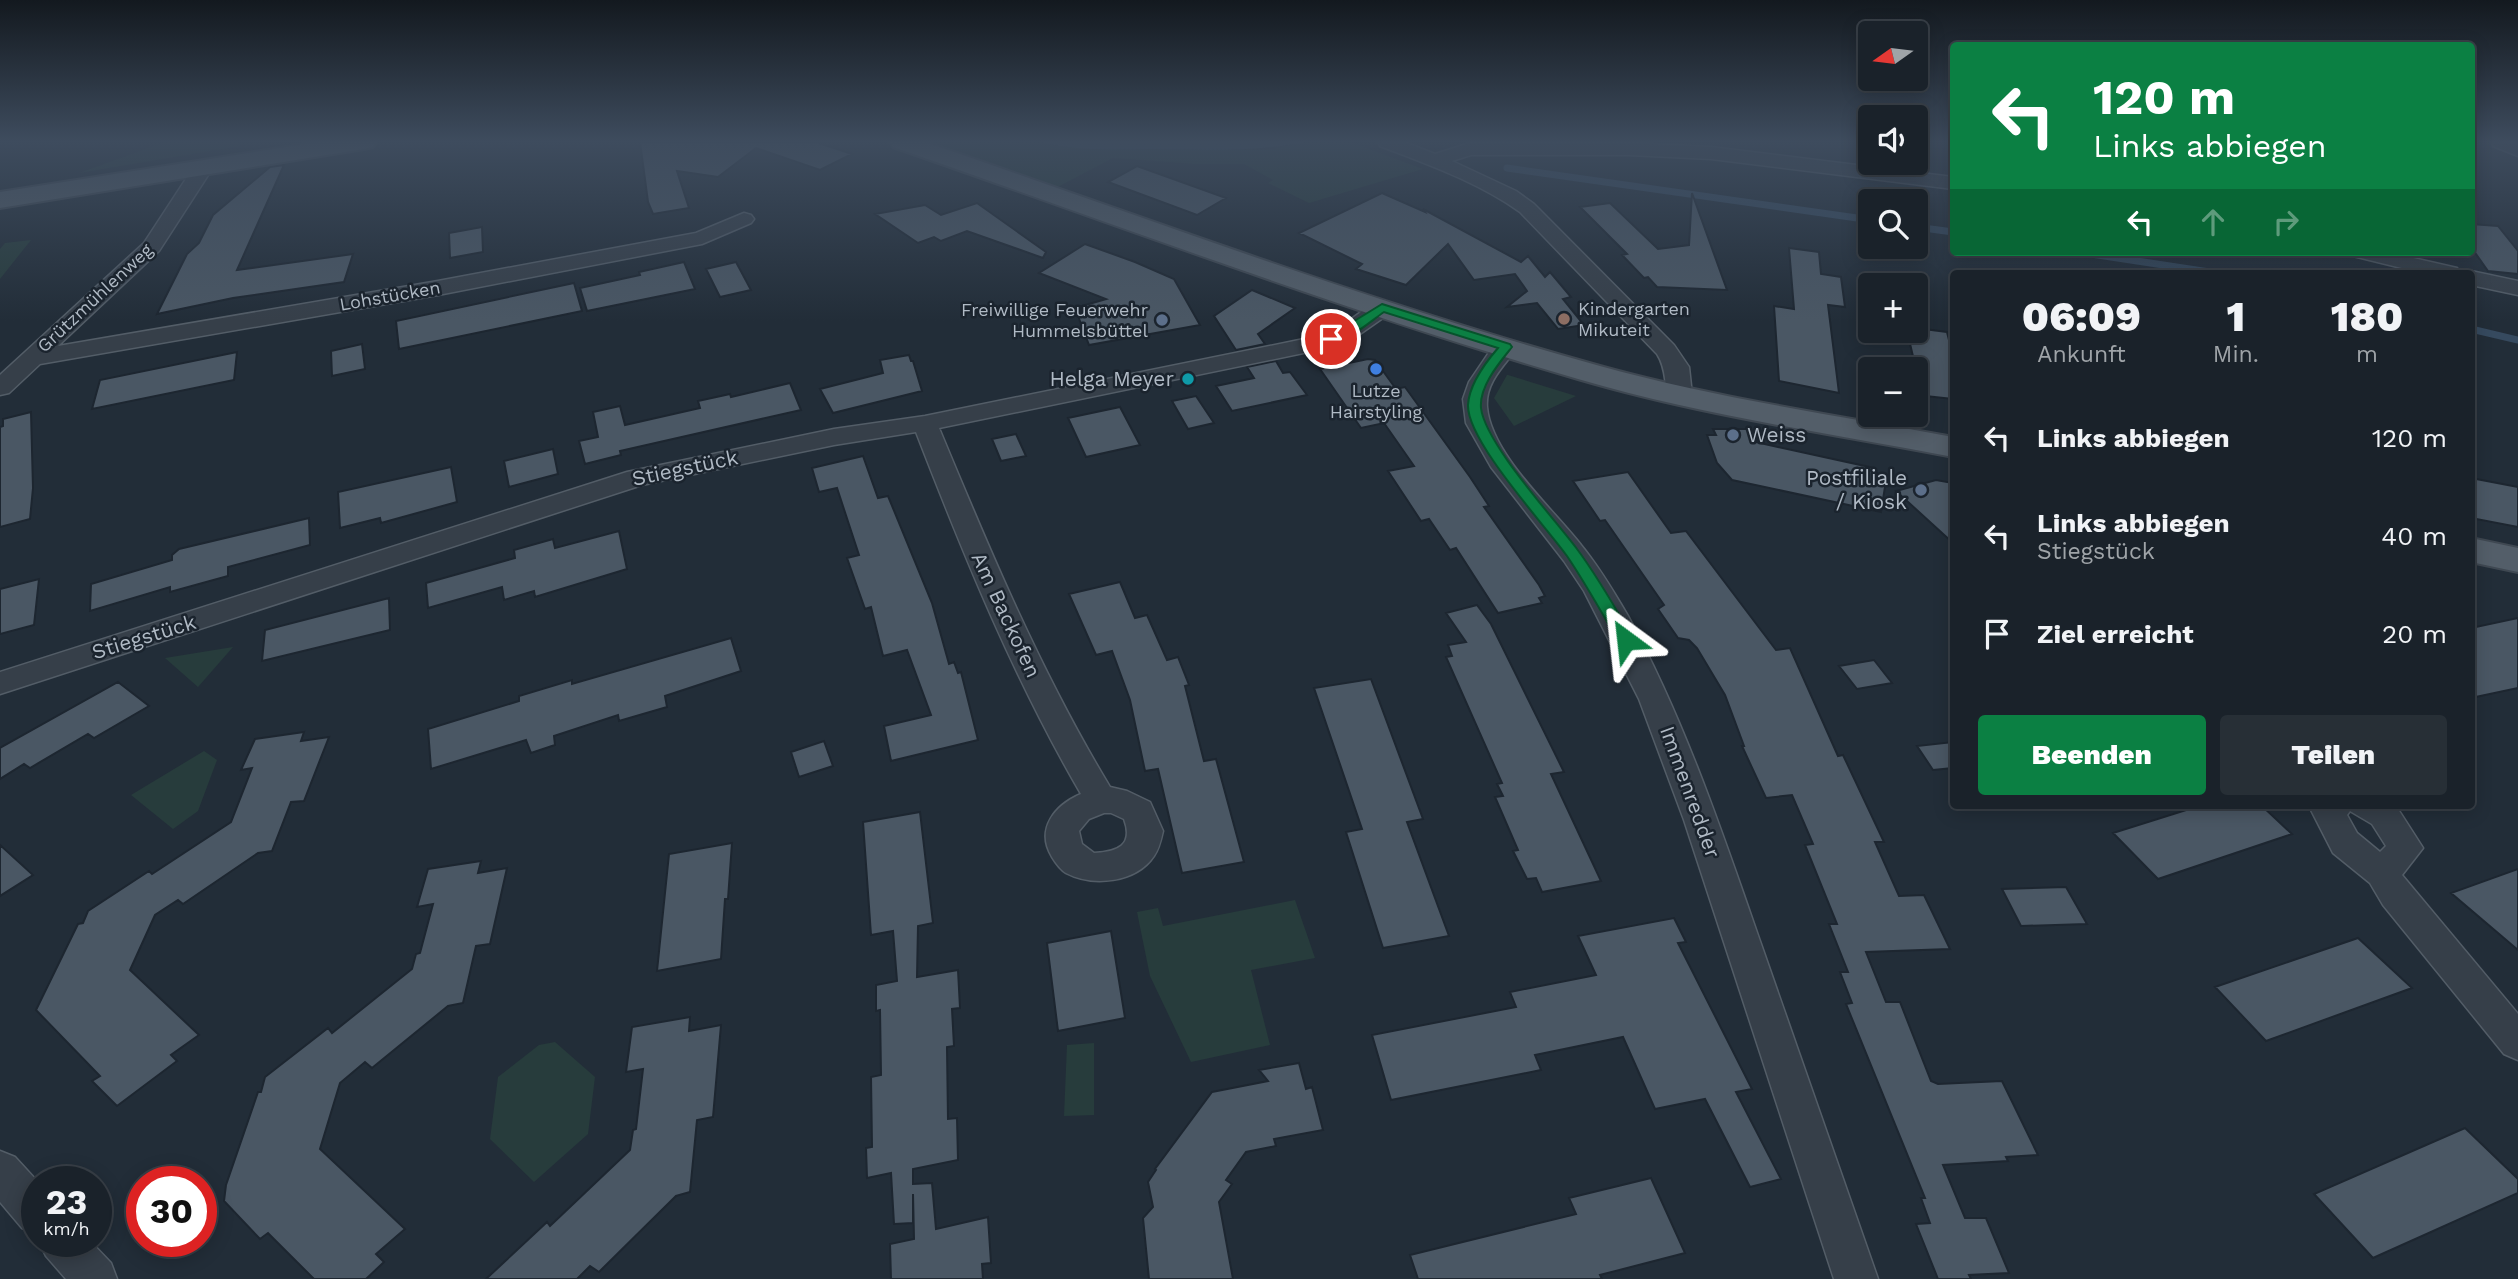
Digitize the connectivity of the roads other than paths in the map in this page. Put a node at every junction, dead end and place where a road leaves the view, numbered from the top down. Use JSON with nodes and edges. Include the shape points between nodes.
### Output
{"nodes":[{"id":1,"x":181,"y":202,"type":"edge"},
{"id":2,"x":1075,"y":202,"type":"edge"},
{"id":3,"x":1517,"y":202,"type":"edge"},
{"id":4,"x":744,"y":219,"type":"dead end"},
{"id":5,"x":2411,"y":258,"type":"edge"},
{"id":6,"x":2441,"y":270,"type":"edge"},
{"id":7,"x":2475,"y":279,"type":"edge"},
{"id":8,"x":2518,"y":288,"type":"edge"},
{"id":9,"x":1382,"y":308,"type":"junction"},
{"id":10,"x":1506,"y":347,"type":"junction"},
{"id":11,"x":32,"y":358,"type":"junction"},
{"id":12,"x":0,"y":388,"type":"edge"},
{"id":13,"x":1680,"y":395,"type":"junction"},
{"id":14,"x":925,"y":423,"type":"junction"},
{"id":15,"x":1950,"y":446,"type":"edge"},
{"id":16,"x":2475,"y":551,"type":"edge"},
{"id":17,"x":2518,"y":559,"type":"edge"},
{"id":18,"x":0,"y":683,"type":"edge"},
{"id":19,"x":1101,"y":800,"type":"dead end"},
{"id":20,"x":2330,"y":809,"type":"edge"},
{"id":21,"x":2371,"y":809,"type":"edge"},
{"id":22,"x":2382,"y":873,"type":"junction"},
{"id":23,"x":2518,"y":1042,"type":"edge"},
{"id":24,"x":0,"y":1171,"type":"edge"},
{"id":25,"x":21,"y":1195,"type":"edge"},
{"id":26,"x":75,"y":1257,"type":"edge"},
{"id":27,"x":95,"y":1279,"type":"edge"},
{"id":28,"x":1856,"y":1279,"type":"edge"}],
"edges":[{"from":1,"to":11,"type":"street","name":"Grützmühlenweg","via":[[152,247]]},
{"from":2,"to":9,"type":"main road"},
{"from":3,"to":13,"type":"street","via":[[1544,223],[1666,350],[1677,367]]},
{"from":4,"to":11,"type":"street","name":"Lohstücken","via":[[702,238]]},
{"from":5,"to":6,"type":"street"},
{"from":7,"to":8,"type":"street"},
{"from":9,"to":10,"type":"main road"},
{"from":9,"to":14,"type":"street","name":"Stiegstück","via":[[1352,329],[1310,345]]},
{"from":10,"to":13,"type":"main road"},
{"from":10,"to":28,"type":"street","name":"Immenredder","via":[[1492,363],[1476,397],[1478,423],[1492,449],[1573,555],[1637,659],[1682,765]]},
{"from":11,"to":12,"type":"street","name":"Grützmühlenweg"},
{"from":13,"to":15,"type":"main road"},
{"from":14,"to":18,"type":"street","name":"Stiegstück","via":[[636,478]]},
{"from":14,"to":19,"type":"street","name":"Am Backofen","via":[[965,525],[1062,738]]},
{"from":16,"to":17,"type":"main road"},
{"from":20,"to":22,"type":"street","via":[[2345,843]]},
{"from":21,"to":22,"type":"street","via":[[2384,815],[2406,848]]},
{"from":22,"to":23,"type":"street"},
{"from":24,"to":25,"type":"street"},
{"from":26,"to":27,"type":"street"}]}
